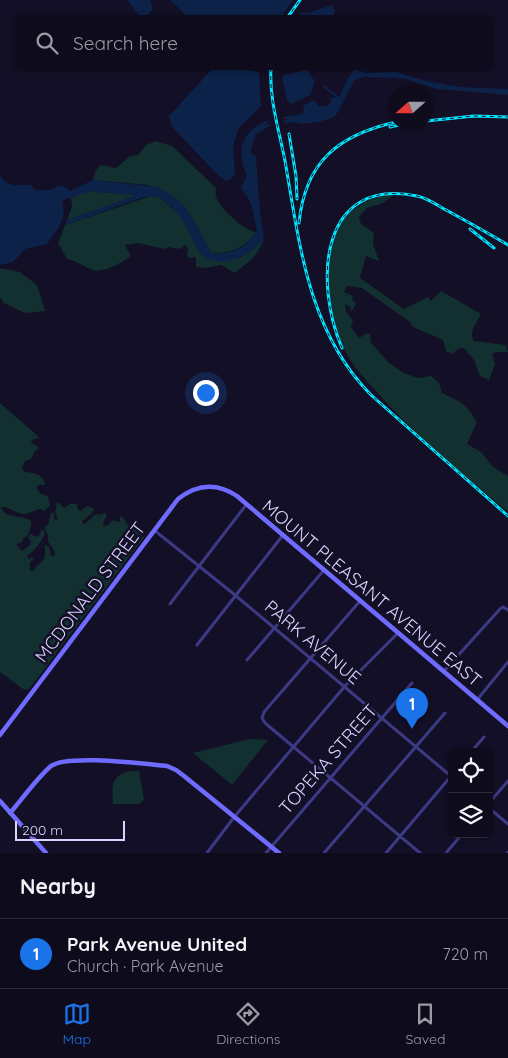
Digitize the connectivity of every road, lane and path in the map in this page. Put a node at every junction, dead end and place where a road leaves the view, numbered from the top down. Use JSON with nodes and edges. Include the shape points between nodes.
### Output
{"nodes":[{"id":1,"x":215,"y":486,"type":"joint"},
{"id":2,"x":246,"y":505,"type":"junction"},
{"id":3,"x":154,"y":530,"type":"junction"},
{"id":4,"x":283,"y":534,"type":"junction"},
{"id":5,"x":200,"y":566,"type":"junction"},
{"id":6,"x":324,"y":570,"type":"junction"},
{"id":7,"x":235,"y":595,"type":"junction"},
{"id":8,"x":360,"y":601,"type":"junction"},
{"id":9,"x":170,"y":604,"type":"dead end"},
{"id":10,"x":508,"y":610,"type":"edge"},
{"id":11,"x":275,"y":628,"type":"junction"},
{"id":12,"x":398,"y":633,"type":"junction"},
{"id":13,"x":197,"y":646,"type":"dead end"},
{"id":14,"x":311,"y":658,"type":"junction"},
{"id":15,"x":247,"y":660,"type":"dead end"},
{"id":16,"x":508,"y":662,"type":"edge"},
{"id":17,"x":444,"y":672,"type":"junction"},
{"id":18,"x":412,"y":683,"type":"dead end"},
{"id":19,"x":345,"y":686,"type":"junction"},
{"id":20,"x":477,"y":700,"type":"junction"},
{"id":21,"x":445,"y":713,"type":"dead end"},
{"id":22,"x":382,"y":717,"type":"junction"},
{"id":23,"x":508,"y":726,"type":"edge"},
{"id":24,"x":0,"y":735,"type":"edge"},
{"id":25,"x":484,"y":737,"type":"dead end"},
{"id":26,"x":294,"y":746,"type":"junction"},
{"id":27,"x":416,"y":746,"type":"junction"},
{"id":28,"x":475,"y":748,"type":"edge"},
{"id":29,"x":448,"y":773,"type":"edge"},
{"id":30,"x":330,"y":777,"type":"junction"},
{"id":31,"x":448,"y":780,"type":"edge"},
{"id":32,"x":508,"y":781,"type":"edge"},
{"id":33,"x":493,"y":798,"type":"edge"},
{"id":34,"x":0,"y":801,"type":"edge"},
{"id":35,"x":364,"y":806,"type":"junction"},
{"id":36,"x":493,"y":811,"type":"edge"},
{"id":37,"x":10,"y":813,"type":"junction"},
{"id":38,"x":235,"y":816,"type":"junction"},
{"id":39,"x":508,"y":824,"type":"edge"},
{"id":40,"x":400,"y":836,"type":"junction"},
{"id":41,"x":459,"y":838,"type":"edge"},
{"id":42,"x":271,"y":847,"type":"junction"},
{"id":43,"x":46,"y":853,"type":"edge"},
{"id":44,"x":207,"y":853,"type":"edge"},
{"id":45,"x":266,"y":853,"type":"edge"},
{"id":46,"x":279,"y":853,"type":"edge"},
{"id":47,"x":324,"y":853,"type":"edge"},
{"id":48,"x":386,"y":853,"type":"edge"},
{"id":49,"x":420,"y":853,"type":"edge"},
{"id":50,"x":446,"y":853,"type":"edge"}],
"edges":[{"from":1,"to":2,"type":"street","name":"MOUNT PLEASANT AVENUE EAST","via":[[226,489]]},
{"from":1,"to":3,"type":"street","name":"MCDONALD STREET","via":[[198,487],[182,495]]},
{"from":2,"to":4,"type":"street","name":"MOUNT PLEASANT AVENUE EAST"},
{"from":2,"to":5,"type":"street"},
{"from":3,"to":5,"type":"street","name":"PARK AVENUE"},
{"from":3,"to":24,"type":"street","name":"MCDONALD STREET"},
{"from":4,"to":6,"type":"street","name":"MOUNT PLEASANT AVENUE EAST"},
{"from":4,"to":7,"type":"street"},
{"from":5,"to":7,"type":"street","name":"PARK AVENUE"},
{"from":5,"to":9,"type":"street"},
{"from":6,"to":8,"type":"street","name":"MOUNT PLEASANT AVENUE EAST"},
{"from":6,"to":11,"type":"street"},
{"from":7,"to":11,"type":"street","name":"PARK AVENUE"},
{"from":7,"to":13,"type":"street"},
{"from":8,"to":12,"type":"street","name":"MOUNT PLEASANT AVENUE EAST"},
{"from":8,"to":14,"type":"street"},
{"from":10,"to":17,"type":"street","via":[[503,607]]},
{"from":11,"to":14,"type":"street","name":"PARK AVENUE"},
{"from":11,"to":15,"type":"street"},
{"from":12,"to":17,"type":"street","name":"MOUNT PLEASANT AVENUE EAST"},
{"from":12,"to":19,"type":"street"},
{"from":14,"to":19,"type":"street","name":"PARK AVENUE"},
{"from":14,"to":26,"type":"street","via":[[262,718]]},
{"from":16,"to":20,"type":"street"},
{"from":17,"to":20,"type":"street","name":"MOUNT PLEASANT AVENUE EAST"},
{"from":18,"to":22,"type":"street","name":"TOPEKA STREET"},
{"from":19,"to":22,"type":"street","name":"PARK AVENUE"},
{"from":19,"to":26,"type":"street"},
{"from":20,"to":23,"type":"street","name":"MOUNT PLEASANT AVENUE EAST"},
{"from":21,"to":27,"type":"street"},
{"from":22,"to":27,"type":"street","name":"PARK AVENUE"},
{"from":22,"to":30,"type":"street","name":"TOPEKA STREET"},
{"from":25,"to":28,"type":"street"},
{"from":26,"to":30,"type":"street"},
{"from":26,"to":38,"type":"street"},
{"from":27,"to":29,"type":"street","name":"PARK AVENUE"},
{"from":27,"to":35,"type":"street"},
{"from":30,"to":35,"type":"street"},
{"from":30,"to":42,"type":"street","name":"TOPEKA STREET"},
{"from":31,"to":40,"type":"street"},
{"from":32,"to":33,"type":"street"},
{"from":34,"to":37,"type":"street"},
{"from":35,"to":40,"type":"street"},
{"from":35,"to":47,"type":"street"},
{"from":36,"to":39,"type":"street"},
{"from":37,"to":38,"type":"street","via":[[52,766],[76,760],[172,768]]},
{"from":37,"to":43,"type":"street"},
{"from":38,"to":42,"type":"street"},
{"from":38,"to":44,"type":"street"},
{"from":40,"to":48,"type":"street"},
{"from":40,"to":49,"type":"street"},
{"from":41,"to":50,"type":"street"},
{"from":42,"to":45,"type":"street","name":"TOPEKA STREET"},
{"from":42,"to":46,"type":"street"}]}
